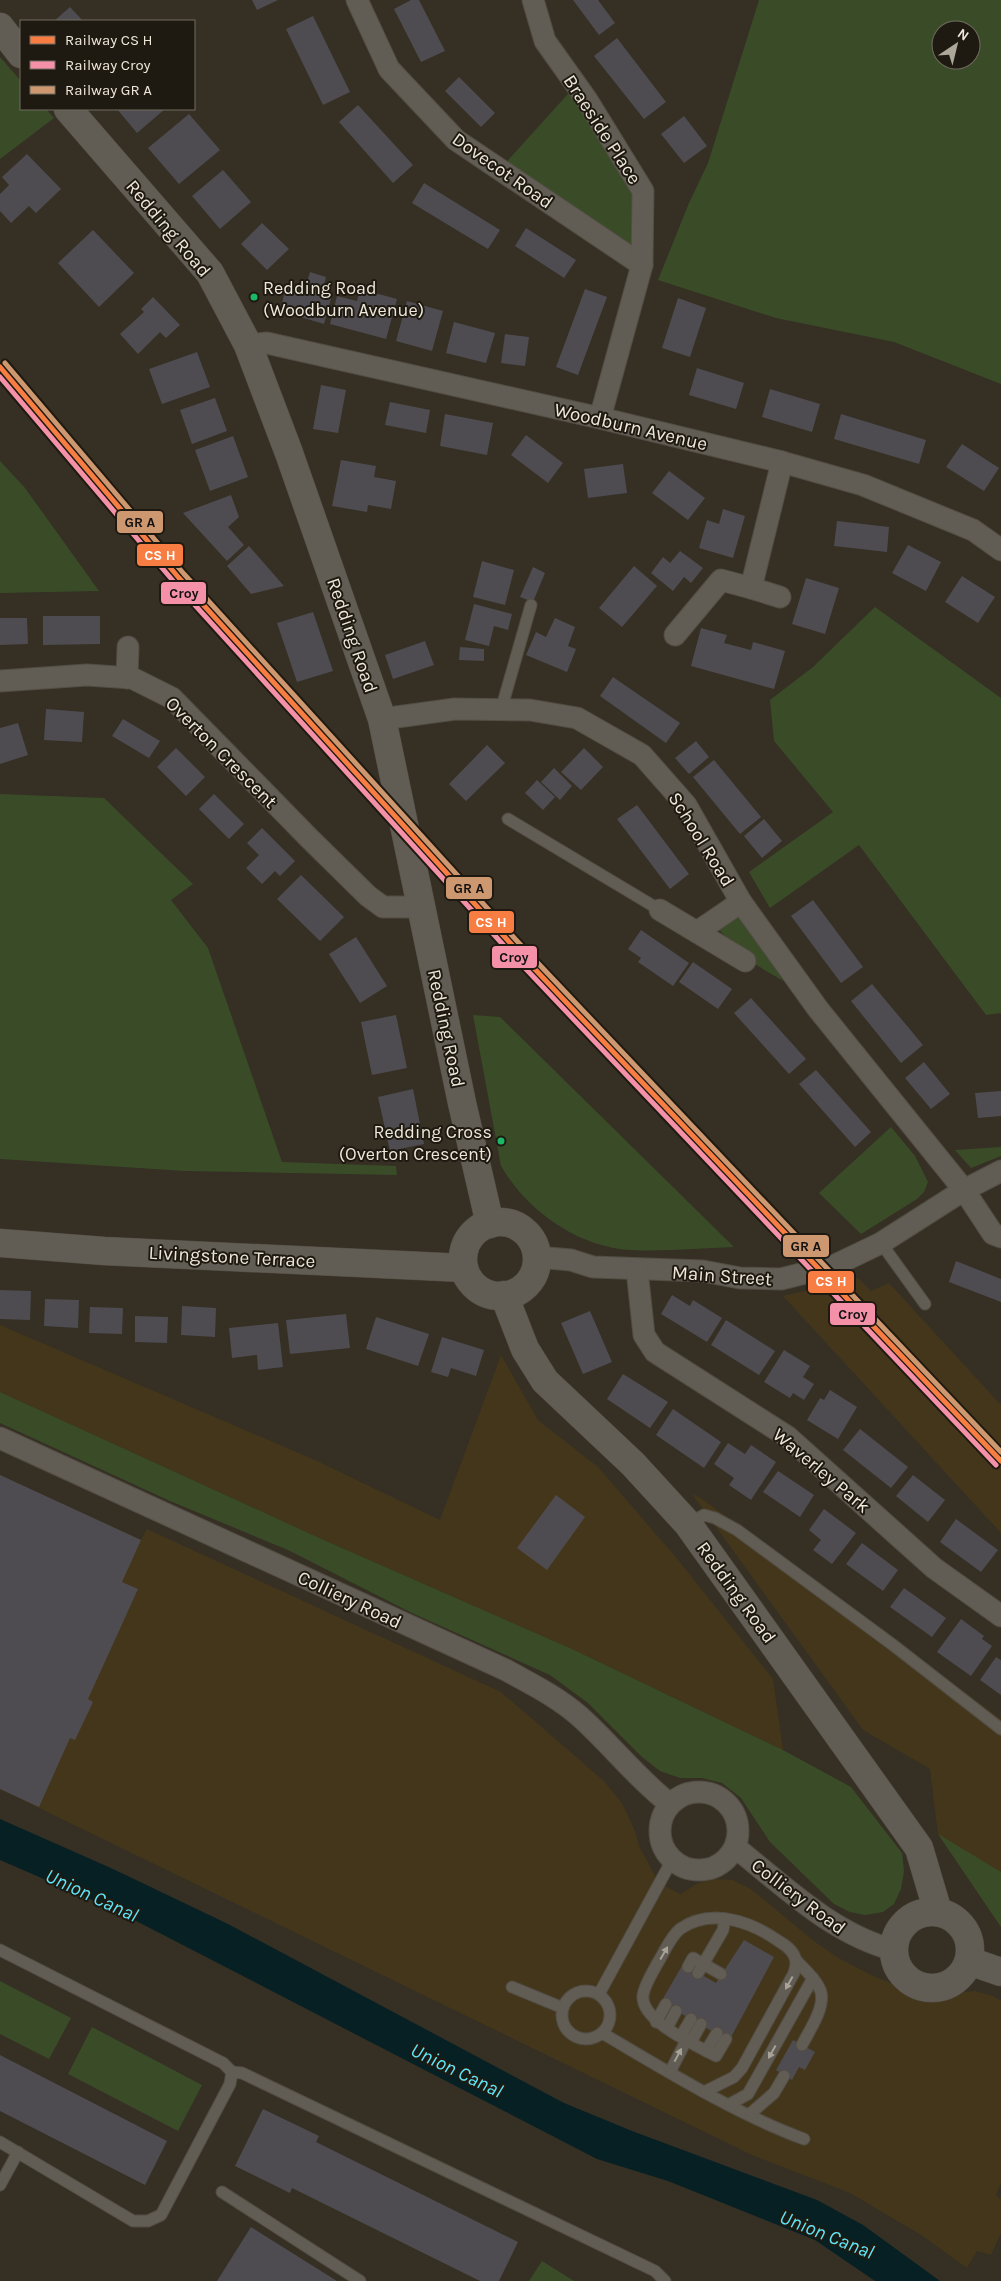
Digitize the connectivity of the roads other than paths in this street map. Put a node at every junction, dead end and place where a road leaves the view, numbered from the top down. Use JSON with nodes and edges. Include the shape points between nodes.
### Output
{"nodes":[{"id":1,"x":356,"y":0,"type":"edge"},
{"id":2,"x":533,"y":0,"type":"edge"},
{"id":3,"x":0,"y":27,"type":"edge"},
{"id":4,"x":20,"y":53,"type":"edge"},
{"id":5,"x":69,"y":110,"type":"edge"},
{"id":6,"x":642,"y":265,"type":"junction"},
{"id":7,"x":248,"y":345,"type":"junction"},
{"id":8,"x":600,"y":418,"type":"junction"},
{"id":9,"x":782,"y":462,"type":"junction"},
{"id":10,"x":1001,"y":550,"type":"edge"},
{"id":11,"x":751,"y":588,"type":"junction"},
{"id":12,"x":780,"y":597,"type":"dead end"},
{"id":13,"x":531,"y":605,"type":"dead end"},
{"id":14,"x":675,"y":635,"type":"dead end"},
{"id":15,"x":128,"y":647,"type":"dead end"},
{"id":16,"x":127,"y":678,"type":"junction"},
{"id":17,"x":0,"y":681,"type":"edge"},
{"id":18,"x":501,"y":710,"type":"junction"},
{"id":19,"x":382,"y":719,"type":"junction"},
{"id":20,"x":508,"y":819,"type":"dead end"},
{"id":21,"x":741,"y":902,"type":"junction"},
{"id":22,"x":422,"y":907,"type":"junction"},
{"id":23,"x":660,"y":910,"type":"joint"},
{"id":24,"x":697,"y":932,"type":"junction"},
{"id":25,"x":745,"y":961,"type":"dead end"},
{"id":26,"x":1001,"y":1171,"type":"edge"},
{"id":27,"x":964,"y":1190,"type":"junction"},
{"id":28,"x":490,"y":1224,"type":"junction"},
{"id":29,"x":1001,"y":1238,"type":"edge"},
{"id":30,"x":0,"y":1243,"type":"edge"},
{"id":31,"x":875,"y":1246,"type":"junction"},
{"id":32,"x":537,"y":1257,"type":"junction"},
{"id":33,"x":464,"y":1268,"type":"junction"},
{"id":34,"x":637,"y":1270,"type":"junction"},
{"id":35,"x":504,"y":1295,"type":"junction"},
{"id":36,"x":925,"y":1304,"type":"dead end"},
{"id":37,"x":0,"y":1438,"type":"edge"},
{"id":38,"x":688,"y":1524,"type":"junction"},
{"id":39,"x":1001,"y":1616,"type":"edge"},
{"id":40,"x":1001,"y":1729,"type":"edge"},
{"id":41,"x":670,"y":1804,"type":"junction"},
{"id":42,"x":735,"y":1847,"type":"junction"},
{"id":43,"x":672,"y":1860,"type":"junction"},
{"id":44,"x":938,"y":1912,"type":"junction"},
{"id":45,"x":726,"y":1919,"type":"junction"},
{"id":46,"x":0,"y":1950,"type":"edge"},
{"id":47,"x":894,"y":1950,"type":"junction"},
{"id":48,"x":796,"y":1960,"type":"junction"},
{"id":49,"x":970,"y":1961,"type":"junction"},
{"id":50,"x":1001,"y":1972,"type":"edge"},
{"id":51,"x":717,"y":1976,"type":"dead end"},
{"id":52,"x":813,"y":1978,"type":"junction"},
{"id":53,"x":512,"y":1986,"type":"dead end"},
{"id":54,"x":599,"y":1994,"type":"junction"},
{"id":55,"x":562,"y":2008,"type":"junction"},
{"id":56,"x":671,"y":2008,"type":"dead end"},
{"id":57,"x":696,"y":2022,"type":"dead end"},
{"id":58,"x":661,"y":2025,"type":"junction"},
{"id":59,"x":602,"y":2033,"type":"junction"},
{"id":60,"x":722,"y":2038,"type":"dead end"},
{"id":61,"x":686,"y":2039,"type":"junction"},
{"id":62,"x":802,"y":2045,"type":"dead end"},
{"id":63,"x":232,"y":2072,"type":"junction"},
{"id":64,"x":670,"y":2072,"type":"junction"},
{"id":65,"x":784,"y":2076,"type":"dead end"},
{"id":66,"x":706,"y":2091,"type":"junction"},
{"id":67,"x":730,"y":2104,"type":"junction"},
{"id":68,"x":750,"y":2114,"type":"junction"},
{"id":69,"x":804,"y":2140,"type":"dead end"},
{"id":70,"x":0,"y":2142,"type":"edge"},
{"id":71,"x":18,"y":2152,"type":"junction"},
{"id":72,"x":0,"y":2185,"type":"edge"},
{"id":73,"x":222,"y":2192,"type":"dead end"},
{"id":74,"x":360,"y":2281,"type":"edge"},
{"id":75,"x":665,"y":2281,"type":"edge"}],
"edges":[{"from":1,"to":6,"type":"street","name":"Dovecot Road","via":[[389,69],[456,140]]},
{"from":2,"to":6,"type":"street","name":"Braeside Place","via":[[545,41],[587,100],[643,190]]},
{"from":3,"to":4,"type":"main road"},
{"from":5,"to":7,"type":"main road","name":"Redding Road","via":[[210,273]]},
{"from":6,"to":8,"type":"street","name":"Braeside Place"},
{"from":7,"to":8,"type":"street","name":"Woodburn Avenue","via":[[267,343]]},
{"from":7,"to":19,"type":"main road","name":"Redding Road"},
{"from":8,"to":9,"type":"street","name":"Woodburn Avenue"},
{"from":9,"to":10,"type":"street","name":"Woodburn Avenue","via":[[863,485],[973,530]]},
{"from":9,"to":11,"type":"street"},
{"from":11,"to":12,"type":"street"},
{"from":11,"to":14,"type":"street","via":[[721,580]]},
{"from":13,"to":18,"type":"lane"},
{"from":15,"to":16,"type":"street"},
{"from":16,"to":17,"type":"street","name":"Overton Crescent","via":[[87,675]]},
{"from":16,"to":22,"type":"street","name":"Overton Crescent","via":[[172,698],[368,896],[383,907]]},
{"from":18,"to":19,"type":"street","name":"School Road","via":[[455,709]]},
{"from":18,"to":21,"type":"street","name":"School Road","via":[[530,710],[577,718],[642,755],[686,805]]},
{"from":19,"to":22,"type":"main road","name":"Redding Road"},
{"from":20,"to":23,"type":"lane"},
{"from":21,"to":24,"type":"street","name":"School Road"},
{"from":21,"to":27,"type":"street","name":"School Road","via":[[818,1009]]},
{"from":22,"to":28,"type":"main road","name":"Redding Road"},
{"from":23,"to":24,"type":"street"},
{"from":24,"to":25,"type":"street"},
{"from":26,"to":27,"type":"street","name":"Main Street"},
{"from":27,"to":29,"type":"street","name":"School Road","via":[[993,1234]]},
{"from":27,"to":31,"type":"street","name":"Main Street"},
{"from":28,"to":32,"type":"main road","via":[[506,1223],[518,1227],[531,1240]]},
{"from":28,"to":33,"type":"main road","via":[[473,1234],[467,1244]]},
{"from":30,"to":33,"type":"main road","name":"Livingstone Terrace"},
{"from":31,"to":34,"type":"street","name":"Main Street","via":[[832,1266],[781,1279],[740,1278],[703,1271]]},
{"from":31,"to":36,"type":"lane"},
{"from":32,"to":34,"type":"street","name":"Main Street","via":[[571,1260],[593,1267]]},
{"from":32,"to":35,"type":"main road","via":[[531,1280],[522,1289]]},
{"from":33,"to":35,"type":"main road","via":[[477,1288],[487,1294]]},
{"from":34,"to":39,"type":"street","name":"Waverley Park","via":[[644,1334],[655,1352],[788,1436],[934,1568]]},
{"from":35,"to":38,"type":"main road","name":"Redding Road","via":[[525,1349],[545,1381],[633,1464]]},
{"from":37,"to":41,"type":"street","name":"Colliery Road","via":[[506,1670],[551,1695],[578,1716],[650,1789]]},
{"from":38,"to":40,"type":"lane","via":[[704,1515],[737,1530]]},
{"from":38,"to":44,"type":"main road","name":"Redding Road","via":[[918,1848]]},
{"from":41,"to":42,"type":"street","via":[[693,1792],[718,1796],[729,1804],[736,1816],[739,1829]]},
{"from":41,"to":43,"type":"street","via":[[663,1814],[660,1839]]},
{"from":42,"to":43,"type":"street","via":[[722,1864],[710,1869],[696,1870]]},
{"from":42,"to":47,"type":"street","name":"Colliery Road","via":[[836,1927],[870,1944]]},
{"from":43,"to":54,"type":"lane"},
{"from":44,"to":47,"type":"main road","via":[[925,1912],[908,1921],[896,1937]]},
{"from":44,"to":49,"type":"main road","via":[[961,1924],[968,1935]]},
{"from":45,"to":48,"type":"lane","via":[[750,1924],[770,1934],[789,1948]]},
{"from":45,"to":51,"type":"lane","via":[[723,1930],[695,1965]]},
{"from":58,"to":45,"type":"lane","one_way":true,"via":[[647,2011],[643,1997],[647,1983],[677,1933],[695,1922]]},
{"from":46,"to":63,"type":"lane","via":[[223,2063]]},
{"from":47,"to":49,"type":"main road","via":[[902,1973],[921,1987],[946,1986],[964,1972]]},
{"from":48,"to":52,"type":"lane"},
{"from":48,"to":66,"type":"lane","one_way":true,"via":[[794,1973],[742,2068],[734,2077]]},
{"from":49,"to":50,"type":"main road"},
{"from":52,"to":62,"type":"lane","via":[[821,1993],[820,2006]]},
{"from":52,"to":67,"type":"lane","one_way":true,"via":[[748,2094]]},
{"from":53,"to":55,"type":"lane"},
{"from":54,"to":55,"type":"lane","via":[[591,1991],[575,1993]]},
{"from":54,"to":59,"type":"lane","via":[[609,2007],[610,2016],[609,2024]]},
{"from":55,"to":59,"type":"lane","via":[[565,2026],[575,2036],[590,2039]]},
{"from":56,"to":58,"type":"lane"},
{"from":57,"to":61,"type":"lane"},
{"from":58,"to":61,"type":"lane"},
{"from":59,"to":64,"type":"lane"},
{"from":60,"to":61,"type":"lane","via":[[711,2053]]},
{"from":64,"to":61,"type":"lane","one_way":true},
{"from":63,"to":71,"type":"lane","via":[[230,2084],[161,2215],[148,2221],[133,2221]]},
{"from":63,"to":75,"type":"lane","via":[[242,2072],[637,2262],[655,2271]]},
{"from":64,"to":66,"type":"lane"},
{"from":65,"to":68,"type":"lane","via":[[774,2093]]},
{"from":66,"to":67,"type":"lane"},
{"from":67,"to":68,"type":"lane"},
{"from":68,"to":69,"type":"lane"},
{"from":70,"to":71,"type":"lane"},
{"from":71,"to":72,"type":"lane"},
{"from":73,"to":74,"type":"lane"}]}
